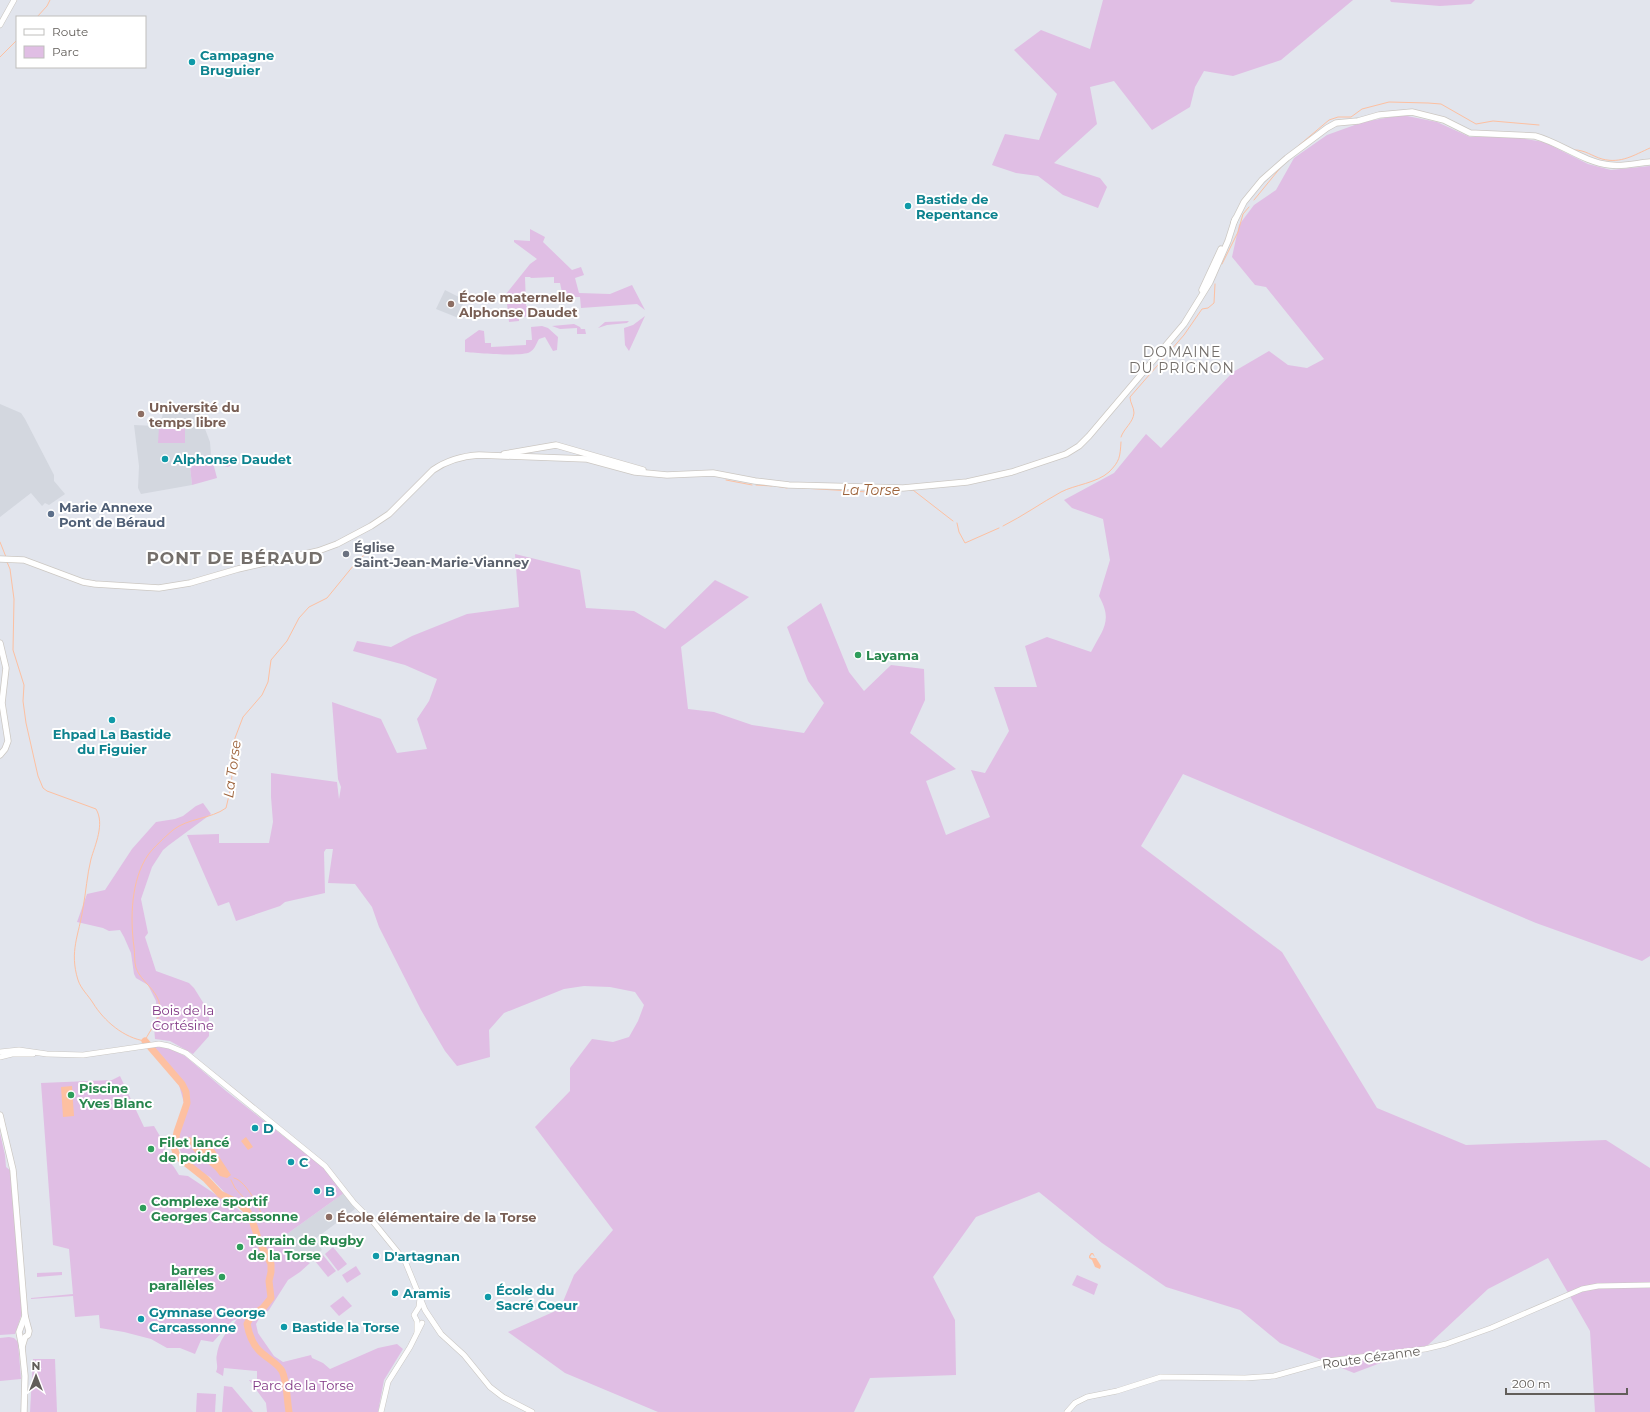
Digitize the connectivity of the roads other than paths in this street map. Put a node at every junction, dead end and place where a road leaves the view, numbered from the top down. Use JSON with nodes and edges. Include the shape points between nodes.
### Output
{"nodes":[{"id":1,"x":14,"y":0,"type":"edge"},
{"id":2,"x":0,"y":25,"type":"edge"},
{"id":3,"x":1650,"y":162,"type":"edge"},
{"id":4,"x":566,"y":448,"type":"junction"},
{"id":5,"x":528,"y":449,"type":"junction"},
{"id":6,"x":572,"y":450,"type":"junction"},
{"id":7,"x":495,"y":455,"type":"junction"},
{"id":8,"x":528,"y":457,"type":"junction"},
{"id":9,"x":565,"y":458,"type":"junction"},
{"id":10,"x":650,"y":473,"type":"junction"},
{"id":11,"x":0,"y":559,"type":"edge"},
{"id":12,"x":0,"y":643,"type":"edge"},
{"id":13,"x":0,"y":755,"type":"edge"},
{"id":14,"x":0,"y":1052,"type":"edge"},
{"id":15,"x":40,"y":1053,"type":"junction"},
{"id":16,"x":0,"y":1057,"type":"edge"},
{"id":17,"x":0,"y":1115,"type":"edge"},
{"id":18,"x":1650,"y":1285,"type":"edge"},
{"id":19,"x":420,"y":1297,"type":"junction"},
{"id":20,"x":418,"y":1310,"type":"junction"},
{"id":21,"x":425,"y":1310,"type":"junction"},
{"id":22,"x":423,"y":1320,"type":"junction"},
{"id":23,"x":24,"y":1328,"type":"junction"},
{"id":24,"x":23,"y":1336,"type":"junction"},
{"id":25,"x":24,"y":1412,"type":"edge"},
{"id":26,"x":381,"y":1412,"type":"edge"},
{"id":27,"x":532,"y":1412,"type":"edge"},
{"id":28,"x":1067,"y":1412,"type":"edge"}],
"edges":[{"from":1,"to":2,"type":"street"},
{"from":3,"to":10,"type":"main road","via":[[1617,166],[1604,164],[1535,136],[1470,133],[1438,118],[1420,113],[1403,112],[1336,123],[1277,166],[1244,202],[1210,282],[1174,338],[1090,436],[1066,454],[1012,472],[966,482],[902,488],[791,485],[713,473]]},
{"from":4,"to":5,"type":"main road","via":[[551,445]]},
{"from":4,"to":6,"type":"main road"},
{"from":4,"to":9,"type":"main road"},
{"from":5,"to":7,"type":"main road"},
{"from":5,"to":8,"type":"main road","via":[[525,454]]},
{"from":6,"to":9,"type":"main road"},
{"from":6,"to":10,"type":"main road"},
{"from":7,"to":8,"type":"main road"},
{"from":7,"to":11,"type":"main road","via":[[472,455],[432,470],[389,514],[328,548],[238,568],[190,583],[159,588],[109,586],[75,579],[24,560]]},
{"from":8,"to":9,"type":"main road"},
{"from":9,"to":10,"type":"main road","via":[[588,459],[635,472]]},
{"from":12,"to":13,"type":"main road","via":[[6,668],[2,703],[8,741]]},
{"from":14,"to":15,"type":"street","via":[[19,1050]]},
{"from":15,"to":16,"type":"street"},
{"from":15,"to":19,"type":"street","via":[[83,1055],[150,1044],[166,1045],[186,1053],[325,1166],[405,1261]]},
{"from":17,"to":23,"type":"main road","via":[[13,1170]]},
{"from":18,"to":28,"type":"street","name":"Route Cézanne","via":[[1582,1288],[1491,1328],[1425,1349],[1328,1361],[1274,1376],[1161,1377],[1117,1391],[1087,1397],[1075,1403]]},
{"from":19,"to":20,"type":"street"},
{"from":19,"to":21,"type":"street"},
{"from":20,"to":21,"type":"street"},
{"from":20,"to":22,"type":"street","via":[[414,1315]]},
{"from":21,"to":22,"type":"street"},
{"from":22,"to":26,"type":"street","via":[[388,1382]]},
{"from":22,"to":27,"type":"street","via":[[435,1324],[490,1387]]},
{"from":23,"to":24,"type":"main road","via":[[19,1332]]},
{"from":23,"to":24,"type":"main road","via":[[29,1333]]},
{"from":24,"to":25,"type":"main road","via":[[26,1389]]}]}
